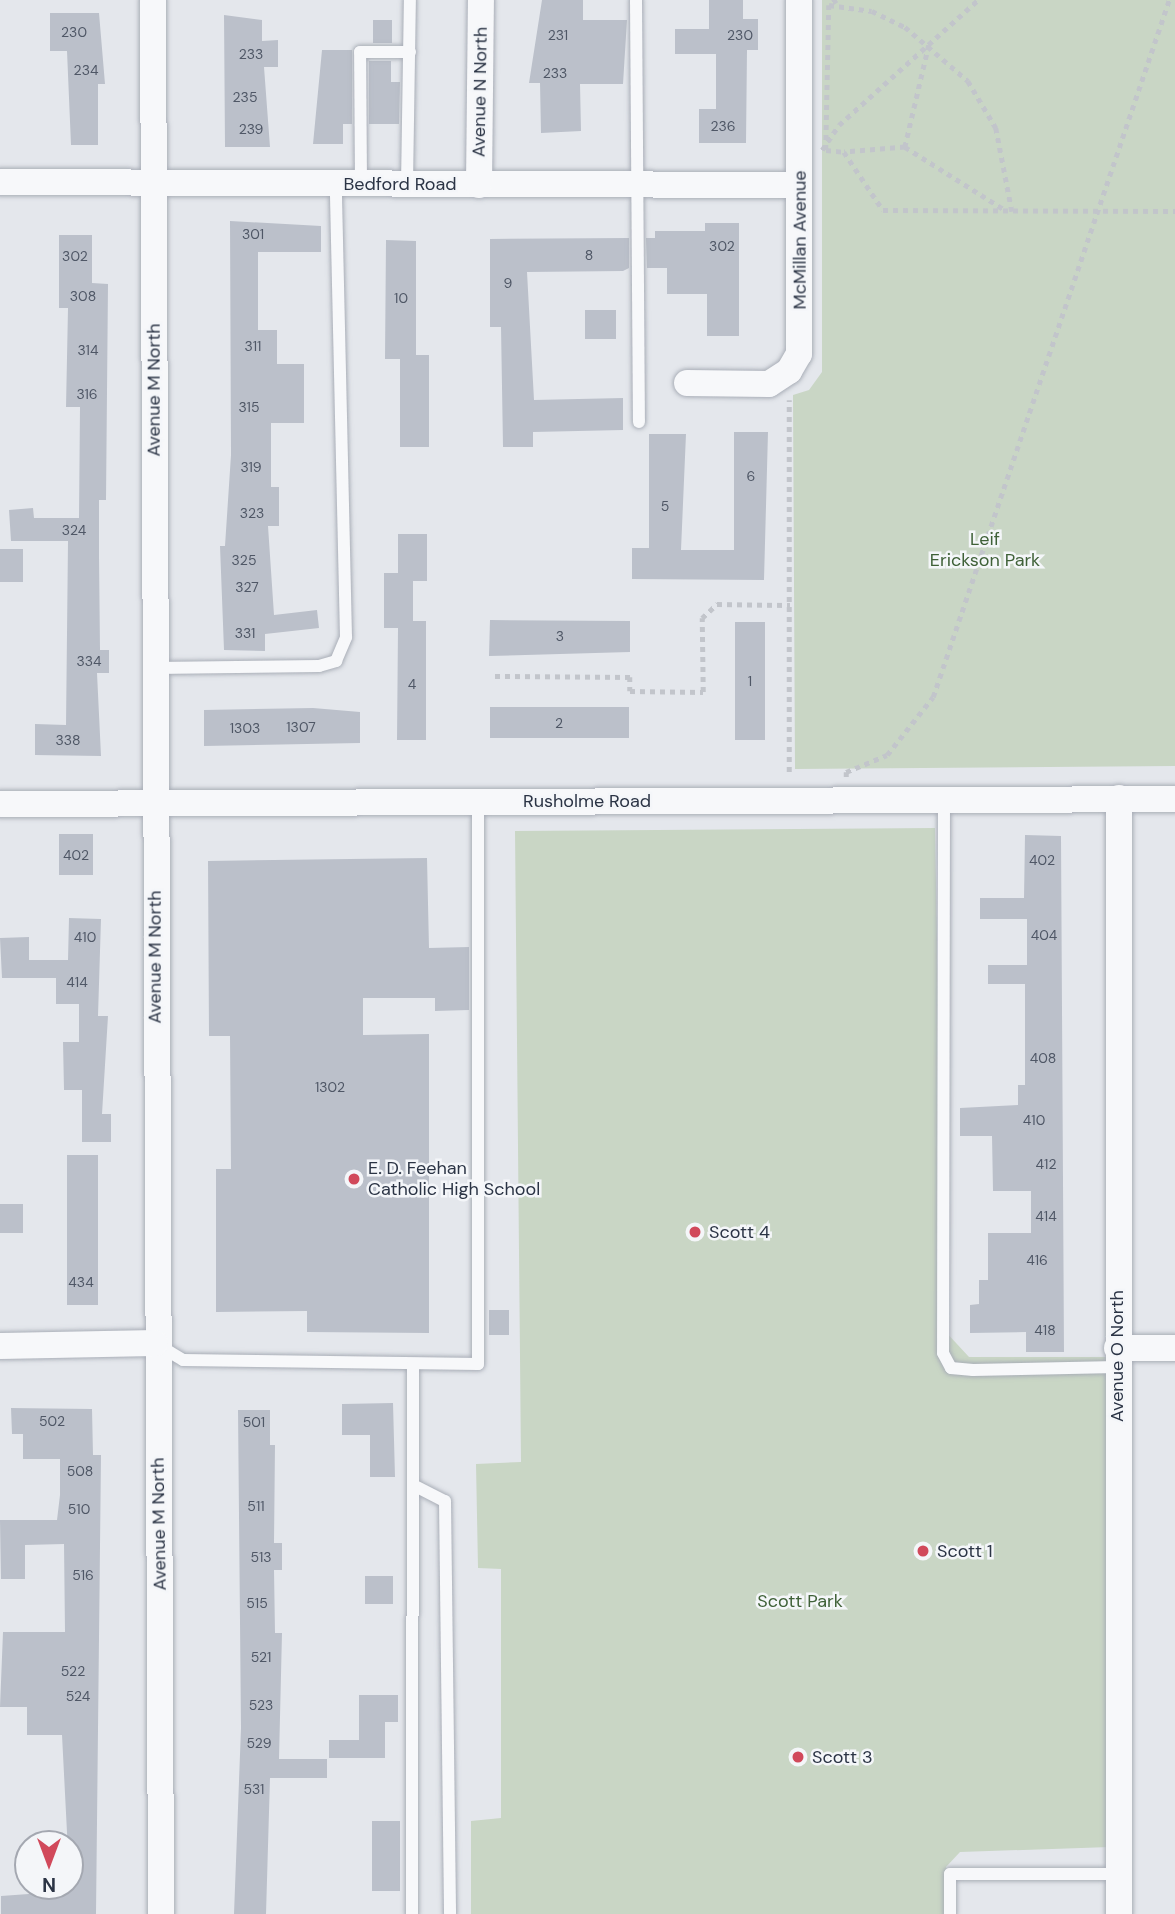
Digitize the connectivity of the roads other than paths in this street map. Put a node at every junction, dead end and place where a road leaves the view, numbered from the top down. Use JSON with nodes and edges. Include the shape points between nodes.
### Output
{"nodes":[{"id":1,"x":153,"y":0,"type":"edge"},
{"id":2,"x":410,"y":0,"type":"edge"},
{"id":3,"x":481,"y":0,"type":"edge"},
{"id":4,"x":636,"y":0,"type":"edge"},
{"id":5,"x":799,"y":0,"type":"edge"},
{"id":6,"x":410,"y":51,"type":"junction"},
{"id":7,"x":0,"y":182,"type":"edge"},
{"id":8,"x":349,"y":183,"type":"junction"},
{"id":9,"x":407,"y":184,"type":"junction"},
{"id":10,"x":479,"y":184,"type":"junction"},
{"id":11,"x":153,"y":185,"type":"junction"},
{"id":12,"x":636,"y":185,"type":"junction"},
{"id":13,"x":800,"y":185,"type":"junction"},
{"id":14,"x":687,"y":383,"type":"dead end"},
{"id":15,"x":639,"y":422,"type":"dead end"},
{"id":16,"x":155,"y":668,"type":"junction"},
{"id":17,"x":944,"y":798,"type":"junction"},
{"id":18,"x":1119,"y":798,"type":"junction"},
{"id":19,"x":1175,"y":799,"type":"edge"},
{"id":20,"x":478,"y":801,"type":"junction"},
{"id":21,"x":0,"y":804,"type":"edge"},
{"id":22,"x":155,"y":804,"type":"junction"},
{"id":23,"x":155,"y":1343,"type":"junction"},
{"id":24,"x":0,"y":1346,"type":"edge"},
{"id":25,"x":1175,"y":1348,"type":"edge"},
{"id":26,"x":1117,"y":1357,"type":"junction"},
{"id":27,"x":413,"y":1364,"type":"junction"},
{"id":28,"x":418,"y":1487,"type":"junction"},
{"id":29,"x":1119,"y":1874,"type":"junction"},
{"id":30,"x":161,"y":1914,"type":"edge"},
{"id":31,"x":412,"y":1914,"type":"edge"},
{"id":32,"x":450,"y":1914,"type":"edge"},
{"id":33,"x":950,"y":1914,"type":"edge"},
{"id":34,"x":1119,"y":1914,"type":"edge"}],
"edges":[{"from":1,"to":11,"type":"street","name":"Avenue M North"},
{"from":2,"to":6,"type":"lane"},
{"from":3,"to":10,"type":"street","name":"Avenue N North"},
{"from":4,"to":12,"type":"lane"},
{"from":5,"to":13,"type":"street","name":"McMillan Avenue","via":[[813,150]]},
{"from":6,"to":8,"type":"lane","via":[[360,52]]},
{"from":6,"to":9,"type":"lane"},
{"from":7,"to":11,"type":"street","name":"Bedford Road"},
{"from":8,"to":9,"type":"street","name":"Bedford Road"},
{"from":8,"to":11,"type":"street","name":"Bedford Road"},
{"from":8,"to":16,"type":"lane","via":[[346,637],[336,661],[319,666]]},
{"from":9,"to":10,"type":"street","name":"Bedford Road"},
{"from":10,"to":12,"type":"street","name":"Bedford Road"},
{"from":11,"to":16,"type":"street","name":"Avenue M North"},
{"from":12,"to":13,"type":"street","name":"Bedford Road"},
{"from":12,"to":15,"type":"lane"},
{"from":13,"to":14,"type":"street","name":"McMillan Avenue","via":[[799,354],[789,371],[769,384]]},
{"from":16,"to":22,"type":"street","name":"Avenue M North"},
{"from":17,"to":18,"type":"street","name":"Rusholme Road"},
{"from":17,"to":20,"type":"street","name":"Rusholme Road"},
{"from":17,"to":26,"type":"lane","via":[[943,1353],[951,1368],[974,1370]]},
{"from":18,"to":19,"type":"street","name":"Rusholme Road"},
{"from":18,"to":26,"type":"street","name":"Avenue O North"},
{"from":20,"to":22,"type":"street","name":"Rusholme Road"},
{"from":20,"to":27,"type":"lane","via":[[478,1364]]},
{"from":21,"to":22,"type":"street","name":"Rusholme Road"},
{"from":22,"to":23,"type":"street","name":"Avenue M North"},
{"from":23,"to":24,"type":"street"},
{"from":23,"to":27,"type":"lane","via":[[183,1360]]},
{"from":23,"to":30,"type":"street","name":"Avenue M North"},
{"from":25,"to":26,"type":"street"},
{"from":26,"to":29,"type":"street","name":"Avenue O North"},
{"from":27,"to":28,"type":"lane"},
{"from":28,"to":31,"type":"lane"},
{"from":28,"to":32,"type":"lane","via":[[444,1501]]},
{"from":29,"to":33,"type":"lane","via":[[950,1874]]},
{"from":29,"to":34,"type":"street","name":"Avenue O North"}]}
